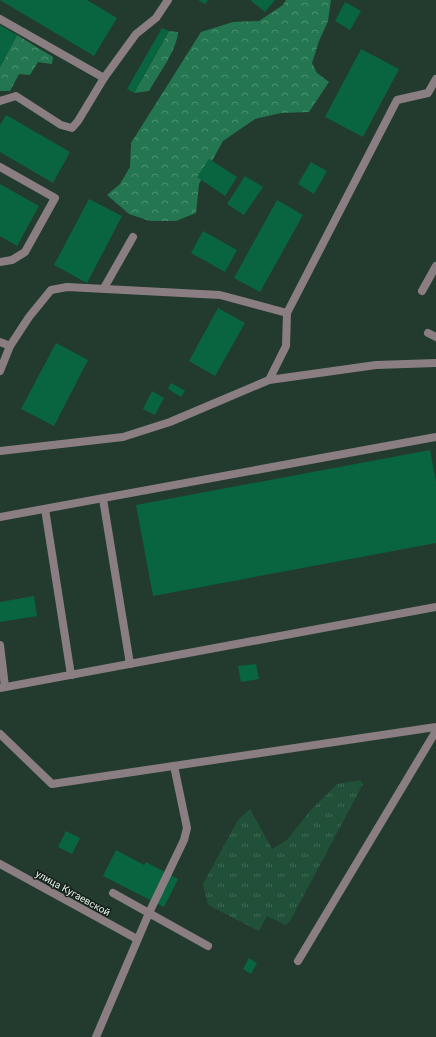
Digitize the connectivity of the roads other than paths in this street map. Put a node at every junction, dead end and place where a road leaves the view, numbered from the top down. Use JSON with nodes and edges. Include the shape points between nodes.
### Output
{"nodes":[{"id":1,"x":168,"y":0,"type":"edge"},
{"id":2,"x":0,"y":19,"type":"edge"},
{"id":3,"x":104,"y":78,"type":"junction"},
{"id":4,"x":436,"y":78,"type":"edge"},
{"id":5,"x":428,"y":93,"type":"junction"},
{"id":6,"x":436,"y":98,"type":"edge"},
{"id":7,"x":0,"y":101,"type":"edge"},
{"id":8,"x":0,"y":167,"type":"edge"},
{"id":9,"x":133,"y":237,"type":"dead end"},
{"id":10,"x":0,"y":262,"type":"edge"},
{"id":11,"x":436,"y":266,"type":"edge"},
{"id":12,"x":104,"y":288,"type":"junction"},
{"id":13,"x":422,"y":291,"type":"dead end"},
{"id":14,"x":288,"y":313,"type":"junction"},
{"id":15,"x":428,"y":333,"type":"dead end"},
{"id":16,"x":436,"y":337,"type":"edge"},
{"id":17,"x":0,"y":342,"type":"edge"},
{"id":18,"x":10,"y":346,"type":"junction"},
{"id":19,"x":436,"y":363,"type":"edge"},
{"id":20,"x":0,"y":371,"type":"edge"},
{"id":21,"x":269,"y":380,"type":"junction"},
{"id":22,"x":436,"y":437,"type":"edge"},
{"id":23,"x":0,"y":451,"type":"edge"},
{"id":24,"x":103,"y":499,"type":"junction"},
{"id":25,"x":45,"y":509,"type":"junction"},
{"id":26,"x":0,"y":517,"type":"edge"},
{"id":27,"x":436,"y":607,"type":"edge"},
{"id":28,"x":0,"y":645,"type":"edge"},
{"id":29,"x":130,"y":664,"type":"junction"},
{"id":30,"x":71,"y":675,"type":"junction"},
{"id":31,"x":3,"y":688,"type":"edge"},
{"id":32,"x":436,"y":727,"type":"edge"},
{"id":33,"x":436,"y":730,"type":"edge"},
{"id":34,"x":0,"y":734,"type":"edge"},
{"id":35,"x":174,"y":766,"type":"junction"},
{"id":36,"x":0,"y":864,"type":"edge"},
{"id":37,"x":113,"y":893,"type":"dead end"},
{"id":38,"x":149,"y":913,"type":"junction"},
{"id":39,"x":137,"y":939,"type":"junction"},
{"id":40,"x":208,"y":946,"type":"dead end"},
{"id":41,"x":298,"y":961,"type":"dead end"},
{"id":42,"x":96,"y":1037,"type":"edge"}],
"edges":[{"from":1,"to":3,"type":"street","via":[[156,18],[136,34]]},
{"from":2,"to":3,"type":"street"},
{"from":3,"to":7,"type":"street","via":[[72,128],[61,125],[16,96]]},
{"from":4,"to":5,"type":"street"},
{"from":5,"to":6,"type":"street"},
{"from":5,"to":14,"type":"street","via":[[397,100]]},
{"from":8,"to":10,"type":"street","via":[[55,198],[25,252],[12,260]]},
{"from":9,"to":12,"type":"street"},
{"from":11,"to":13,"type":"street"},
{"from":12,"to":14,"type":"street","via":[[220,295]]},
{"from":12,"to":18,"type":"street","via":[[67,286],[51,290]]},
{"from":14,"to":21,"type":"street","via":[[286,346]]},
{"from":15,"to":16,"type":"street"},
{"from":17,"to":18,"type":"street"},
{"from":18,"to":20,"type":"street"},
{"from":19,"to":21,"type":"street","via":[[376,365]]},
{"from":21,"to":23,"type":"street","via":[[170,422],[123,437]]},
{"from":22,"to":24,"type":"street"},
{"from":24,"to":25,"type":"street"},
{"from":24,"to":29,"type":"street"},
{"from":25,"to":26,"type":"street"},
{"from":25,"to":30,"type":"street"},
{"from":27,"to":29,"type":"street"},
{"from":28,"to":31,"type":"street"},
{"from":29,"to":30,"type":"street"},
{"from":30,"to":31,"type":"street"},
{"from":32,"to":35,"type":"street"},
{"from":33,"to":41,"type":"street"},
{"from":34,"to":35,"type":"street","via":[[52,784]]},
{"from":35,"to":38,"type":"street","via":[[187,828],[184,840]]},
{"from":36,"to":39,"type":"street","name":"улица Кугаевской"},
{"from":37,"to":38,"type":"street"},
{"from":38,"to":39,"type":"street"},
{"from":38,"to":40,"type":"street"},
{"from":39,"to":42,"type":"street"}]}
